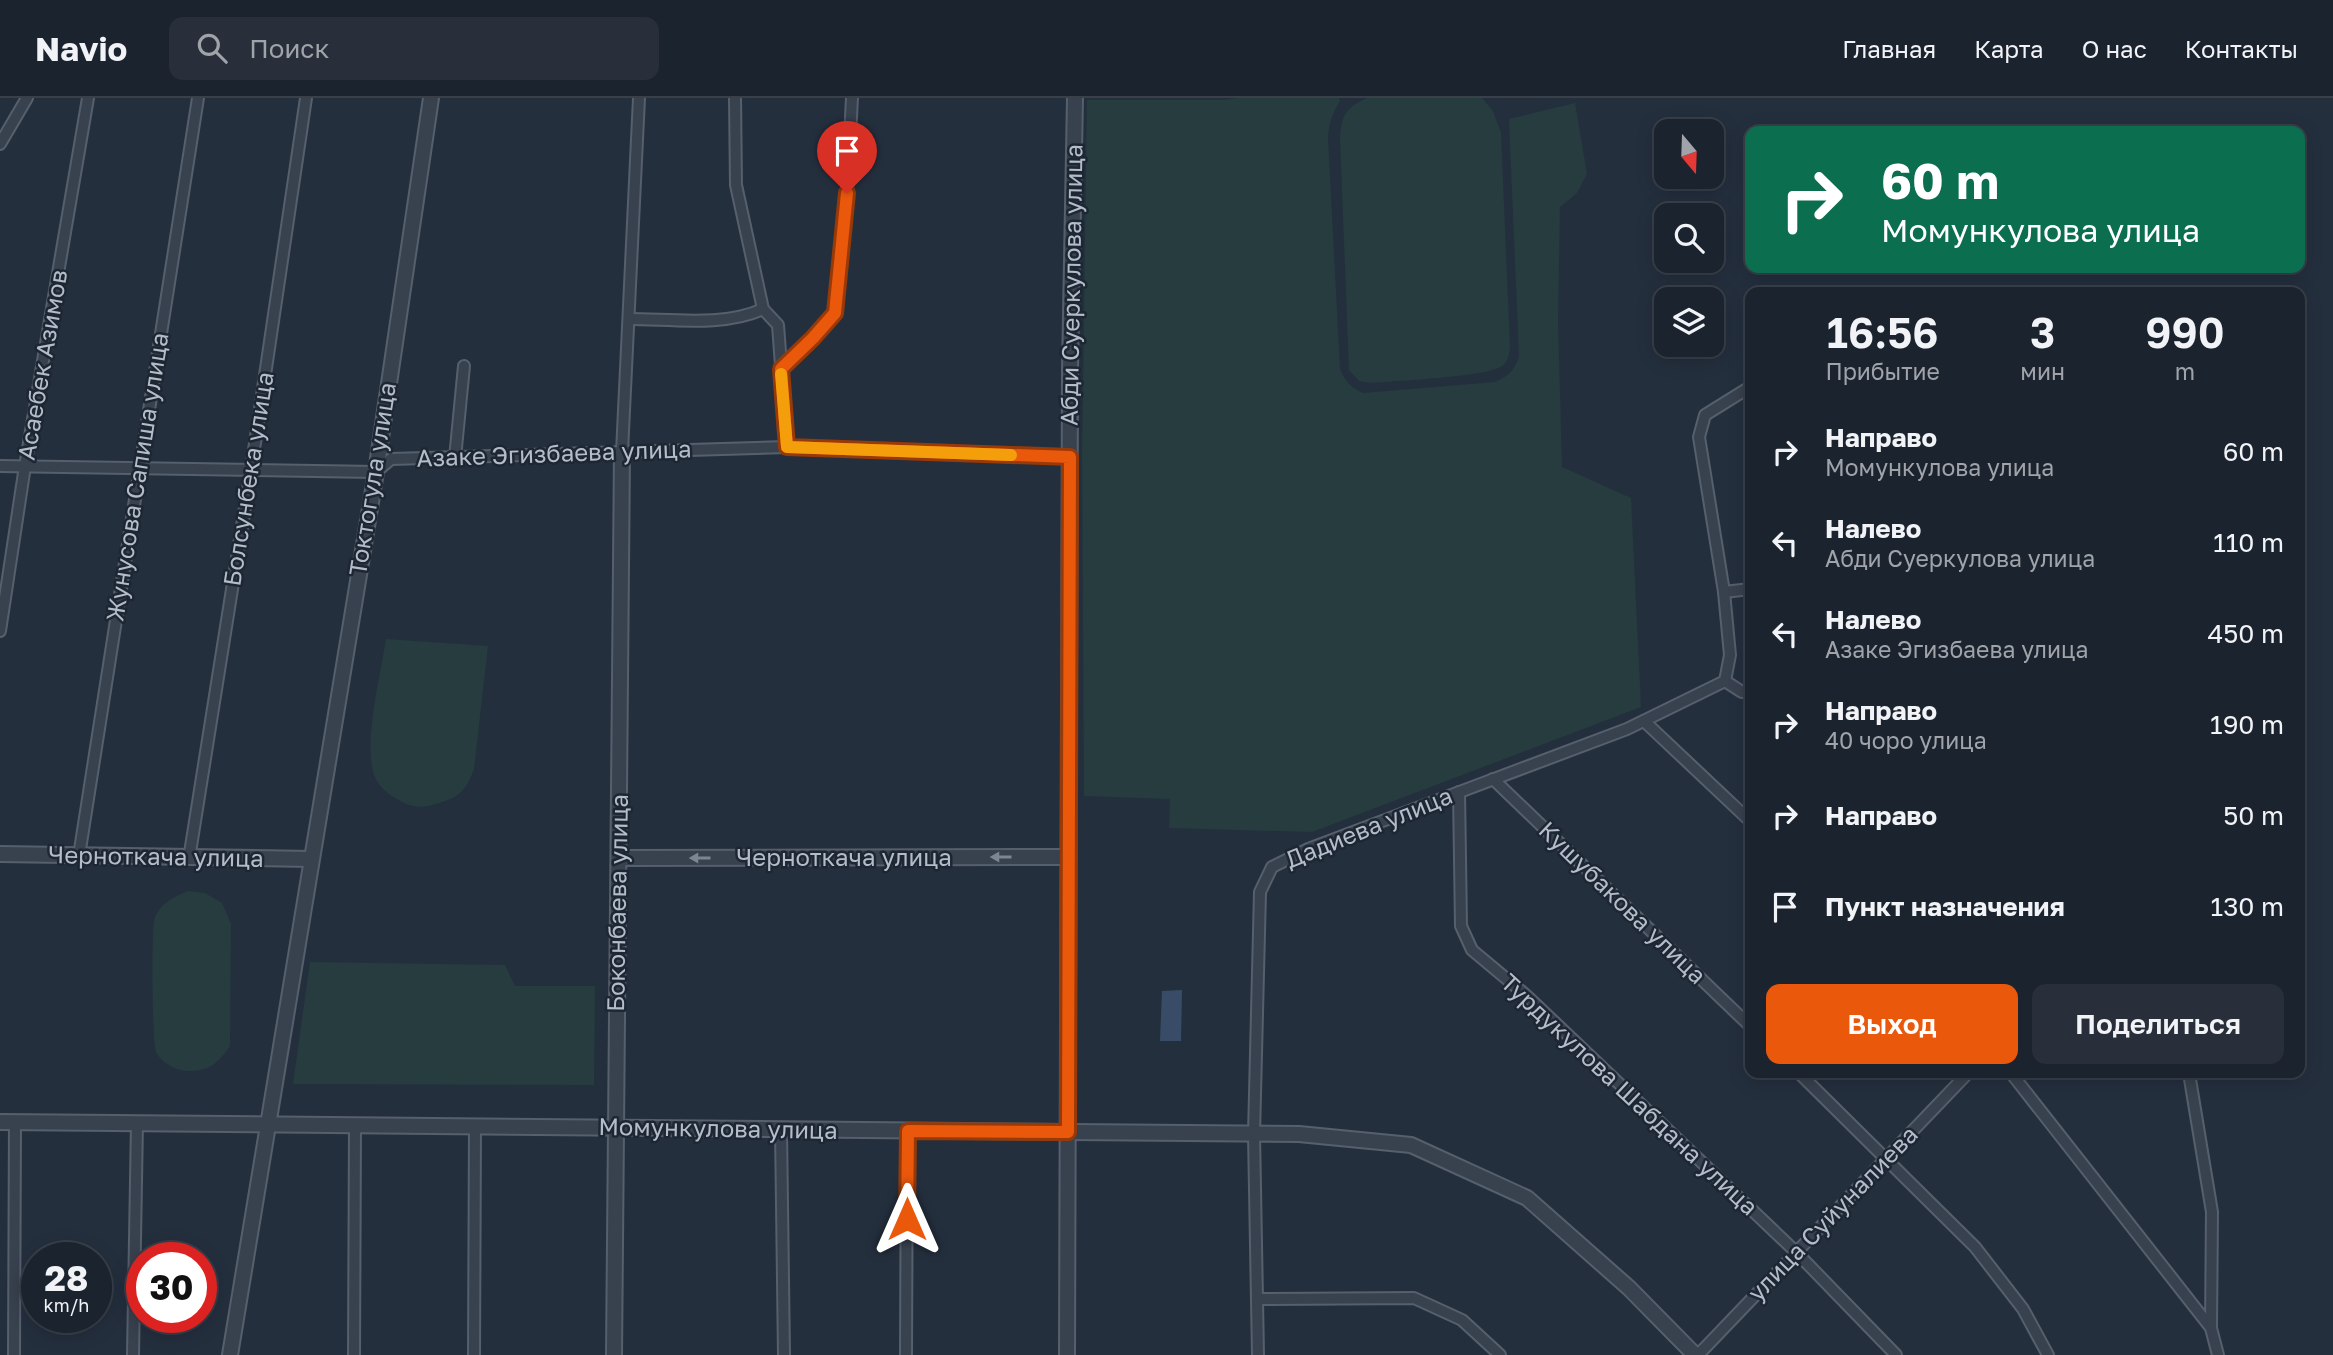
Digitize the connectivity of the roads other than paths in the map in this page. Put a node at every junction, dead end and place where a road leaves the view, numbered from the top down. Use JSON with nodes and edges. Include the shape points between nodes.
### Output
{"nodes":[{"id":1,"x":27,"y":98,"type":"edge"},
{"id":2,"x":88,"y":98,"type":"edge"},
{"id":3,"x":198,"y":98,"type":"edge"},
{"id":4,"x":306,"y":98,"type":"edge"},
{"id":5,"x":431,"y":98,"type":"edge"},
{"id":6,"x":639,"y":98,"type":"edge"},
{"id":7,"x":735,"y":98,"type":"edge"},
{"id":8,"x":852,"y":98,"type":"edge"},
{"id":9,"x":1075,"y":98,"type":"edge"},
{"id":10,"x":0,"y":145,"type":"edge"},
{"id":11,"x":763,"y":309,"type":"junction"},
{"id":12,"x":629,"y":318,"type":"junction"},
{"id":13,"x":464,"y":366,"type":"dead end"},
{"id":14,"x":781,"y":369,"type":"junction"},
{"id":15,"x":1745,"y":390,"type":"edge"},
{"id":16,"x":787,"y":447,"type":"junction"},
{"id":17,"x":622,"y":452,"type":"junction"},
{"id":18,"x":1070,"y":457,"type":"junction"},
{"id":19,"x":455,"y":458,"type":"junction"},
{"id":20,"x":0,"y":466,"type":"edge"},
{"id":21,"x":25,"y":466,"type":"junction"},
{"id":22,"x":139,"y":468,"type":"junction"},
{"id":23,"x":251,"y":470,"type":"junction"},
{"id":24,"x":376,"y":472,"type":"junction"},
{"id":25,"x":1745,"y":590,"type":"edge"},
{"id":26,"x":1724,"y":592,"type":"junction"},
{"id":27,"x":0,"y":631,"type":"edge"},
{"id":28,"x":1725,"y":681,"type":"junction"},
{"id":29,"x":1745,"y":692,"type":"edge"},
{"id":30,"x":1644,"y":721,"type":"junction"},
{"id":31,"x":1493,"y":779,"type":"junction"},
{"id":32,"x":1459,"y":792,"type":"junction"},
{"id":33,"x":1745,"y":816,"type":"edge"},
{"id":34,"x":0,"y":854,"type":"edge"},
{"id":35,"x":79,"y":856,"type":"junction"},
{"id":36,"x":1069,"y":857,"type":"junction"},
{"id":37,"x":619,"y":858,"type":"junction"},
{"id":38,"x":189,"y":859,"type":"junction"},
{"id":39,"x":311,"y":859,"type":"junction"},
{"id":40,"x":1745,"y":1021,"type":"edge"},
{"id":41,"x":1803,"y":1078,"type":"edge"},
{"id":42,"x":1963,"y":1078,"type":"edge"},
{"id":43,"x":2015,"y":1078,"type":"edge"},
{"id":44,"x":2190,"y":1078,"type":"edge"},
{"id":45,"x":8,"y":1122,"type":"edge"},
{"id":46,"x":137,"y":1123,"type":"junction"},
{"id":47,"x":268,"y":1125,"type":"junction"},
{"id":48,"x":355,"y":1126,"type":"junction"},
{"id":49,"x":475,"y":1127,"type":"junction"},
{"id":50,"x":616,"y":1128,"type":"junction"},
{"id":51,"x":781,"y":1130,"type":"junction"},
{"id":52,"x":908,"y":1131,"type":"junction"},
{"id":53,"x":1068,"y":1132,"type":"junction"},
{"id":54,"x":1254,"y":1134,"type":"junction"},
{"id":55,"x":1887,"y":1158,"type":"junction"},
{"id":56,"x":1796,"y":1252,"type":"junction"},
{"id":57,"x":1257,"y":1299,"type":"junction"},
{"id":58,"x":2211,"y":1328,"type":"junction"},
{"id":59,"x":14,"y":1355,"type":"edge"},
{"id":60,"x":133,"y":1355,"type":"edge"},
{"id":61,"x":230,"y":1355,"type":"edge"},
{"id":62,"x":354,"y":1355,"type":"edge"},
{"id":63,"x":474,"y":1355,"type":"edge"},
{"id":64,"x":614,"y":1355,"type":"edge"},
{"id":65,"x":784,"y":1355,"type":"edge"},
{"id":66,"x":906,"y":1355,"type":"edge"},
{"id":67,"x":1067,"y":1355,"type":"edge"},
{"id":68,"x":1258,"y":1355,"type":"edge"},
{"id":69,"x":1500,"y":1355,"type":"edge"},
{"id":70,"x":1697,"y":1355,"type":"edge"},
{"id":71,"x":1896,"y":1355,"type":"edge"},
{"id":72,"x":2048,"y":1355,"type":"edge"},
{"id":73,"x":2218,"y":1355,"type":"edge"}],
"edges":[{"from":1,"to":10,"type":"street"},
{"from":2,"to":21,"type":"street","name":"Асаебек Азимов"},
{"from":3,"to":22,"type":"street","name":"Жунусова Сапиша улица"},
{"from":4,"to":23,"type":"street","name":"Болсунбека улица"},
{"from":5,"to":24,"type":"street","name":"Токтогула улица"},
{"from":6,"to":12,"type":"street"},
{"from":7,"to":11,"type":"street","via":[[736,186]]},
{"from":8,"to":14,"type":"street","via":[[835,313]]},
{"from":9,"to":18,"type":"street","name":"Абди Суеркулова улица"},
{"from":11,"to":12,"type":"street","via":[[717,319]]},
{"from":11,"to":14,"type":"street","via":[[778,325]]},
{"from":12,"to":17,"type":"street"},
{"from":13,"to":19,"type":"street"},
{"from":14,"to":16,"type":"street"},
{"from":15,"to":26,"type":"street","via":[[1705,415],[1699,437]]},
{"from":16,"to":17,"type":"street","name":"Азаке Эгизбаева улица"},
{"from":16,"to":18,"type":"street","name":"Азаке Эгизбаева улица"},
{"from":17,"to":19,"type":"street","name":"Азаке Эгизбаева улица"},
{"from":17,"to":37,"type":"street","name":"Боконбаева улица"},
{"from":18,"to":36,"type":"street","name":"Абди Суеркулова улица"},
{"from":19,"to":24,"type":"street","name":"Азаке Эгизбаева улица","via":[[391,459]]},
{"from":20,"to":21,"type":"street","name":"Азаке Эгизбаева улица"},
{"from":21,"to":22,"type":"street","name":"Азаке Эгизбаева улица"},
{"from":21,"to":27,"type":"street","name":"Асаебек Азимов"},
{"from":22,"to":23,"type":"street","name":"Азаке Эгизбаева улица"},
{"from":22,"to":35,"type":"street","name":"Жунусова Сапиша улица"},
{"from":23,"to":24,"type":"street","name":"Азаке Эгизбаева улица"},
{"from":23,"to":38,"type":"street","name":"Болсунбека улица"},
{"from":24,"to":39,"type":"street","name":"Токтогула улица"},
{"from":25,"to":26,"type":"street"},
{"from":26,"to":28,"type":"street","via":[[1730,655]]},
{"from":28,"to":29,"type":"street"},
{"from":28,"to":30,"type":"street","name":"Дадиева улица"},
{"from":30,"to":31,"type":"street","name":"Дадиева улица"},
{"from":30,"to":33,"type":"street"},
{"from":31,"to":32,"type":"street","name":"Дадиева улица"},
{"from":31,"to":40,"type":"street","name":"Кушубакова улица"},
{"from":32,"to":54,"type":"street","name":"Дадиева улица","via":[[1272,867],[1260,892]]},
{"from":32,"to":56,"type":"street","name":"Турдукулова Шабдана улица","via":[[1461,926],[1472,950],[1527,996]]},
{"from":34,"to":35,"type":"street","name":"Черноткача улица"},
{"from":35,"to":38,"type":"street","name":"Черноткача улица"},
{"from":36,"to":37,"type":"street","name":"Черноткача улица","one_way":true},
{"from":36,"to":53,"type":"street","name":"Абди Суеркулова улица"},
{"from":37,"to":50,"type":"street","name":"Боконбаева улица"},
{"from":38,"to":39,"type":"street","name":"Черноткача улица"},
{"from":39,"to":47,"type":"street","name":"Токтогула улица"},
{"from":41,"to":55,"type":"street"},
{"from":42,"to":55,"type":"street","name":"улица Суйуналиева"},
{"from":43,"to":58,"type":"street"},
{"from":44,"to":58,"type":"street","via":[[2212,1212]]},
{"from":45,"to":46,"type":"street","name":"Момункулова улица"},
{"from":45,"to":59,"type":"street"},
{"from":46,"to":47,"type":"street","name":"Момункулова улица"},
{"from":46,"to":60,"type":"street"},
{"from":47,"to":48,"type":"street","name":"Момункулова улица"},
{"from":47,"to":61,"type":"street","name":"Токтогула улица"},
{"from":48,"to":49,"type":"street","name":"Момункулова улица"},
{"from":48,"to":62,"type":"street"},
{"from":49,"to":50,"type":"street","name":"Момункулова улица"},
{"from":49,"to":63,"type":"street"},
{"from":50,"to":51,"type":"street","name":"Момункулова улица"},
{"from":50,"to":64,"type":"street","name":"Боконбаева улица"},
{"from":51,"to":52,"type":"street","name":"Момункулова улица"},
{"from":51,"to":65,"type":"street"},
{"from":52,"to":53,"type":"street","name":"Момункулова улица"},
{"from":52,"to":66,"type":"street"},
{"from":53,"to":54,"type":"street","name":"Момункулова улица"},
{"from":53,"to":67,"type":"street","name":"Абди Суеркулова улица"},
{"from":54,"to":57,"type":"street","name":"Дадиева улица"},
{"from":54,"to":70,"type":"street","name":"Момункулова улица","via":[[1410,1145],[1527,1198]]},
{"from":55,"to":56,"type":"street","name":"улица Суйуналиева"},
{"from":55,"to":72,"type":"street","via":[[1976,1247],[2023,1309]]},
{"from":56,"to":70,"type":"street","name":"улица Суйуналиева"},
{"from":56,"to":71,"type":"street","name":"Турдукулова Шабдана улица"},
{"from":57,"to":68,"type":"street","name":"Дадиева улица"},
{"from":57,"to":69,"type":"street","via":[[1414,1298],[1462,1320]]},
{"from":58,"to":73,"type":"street"}]}
